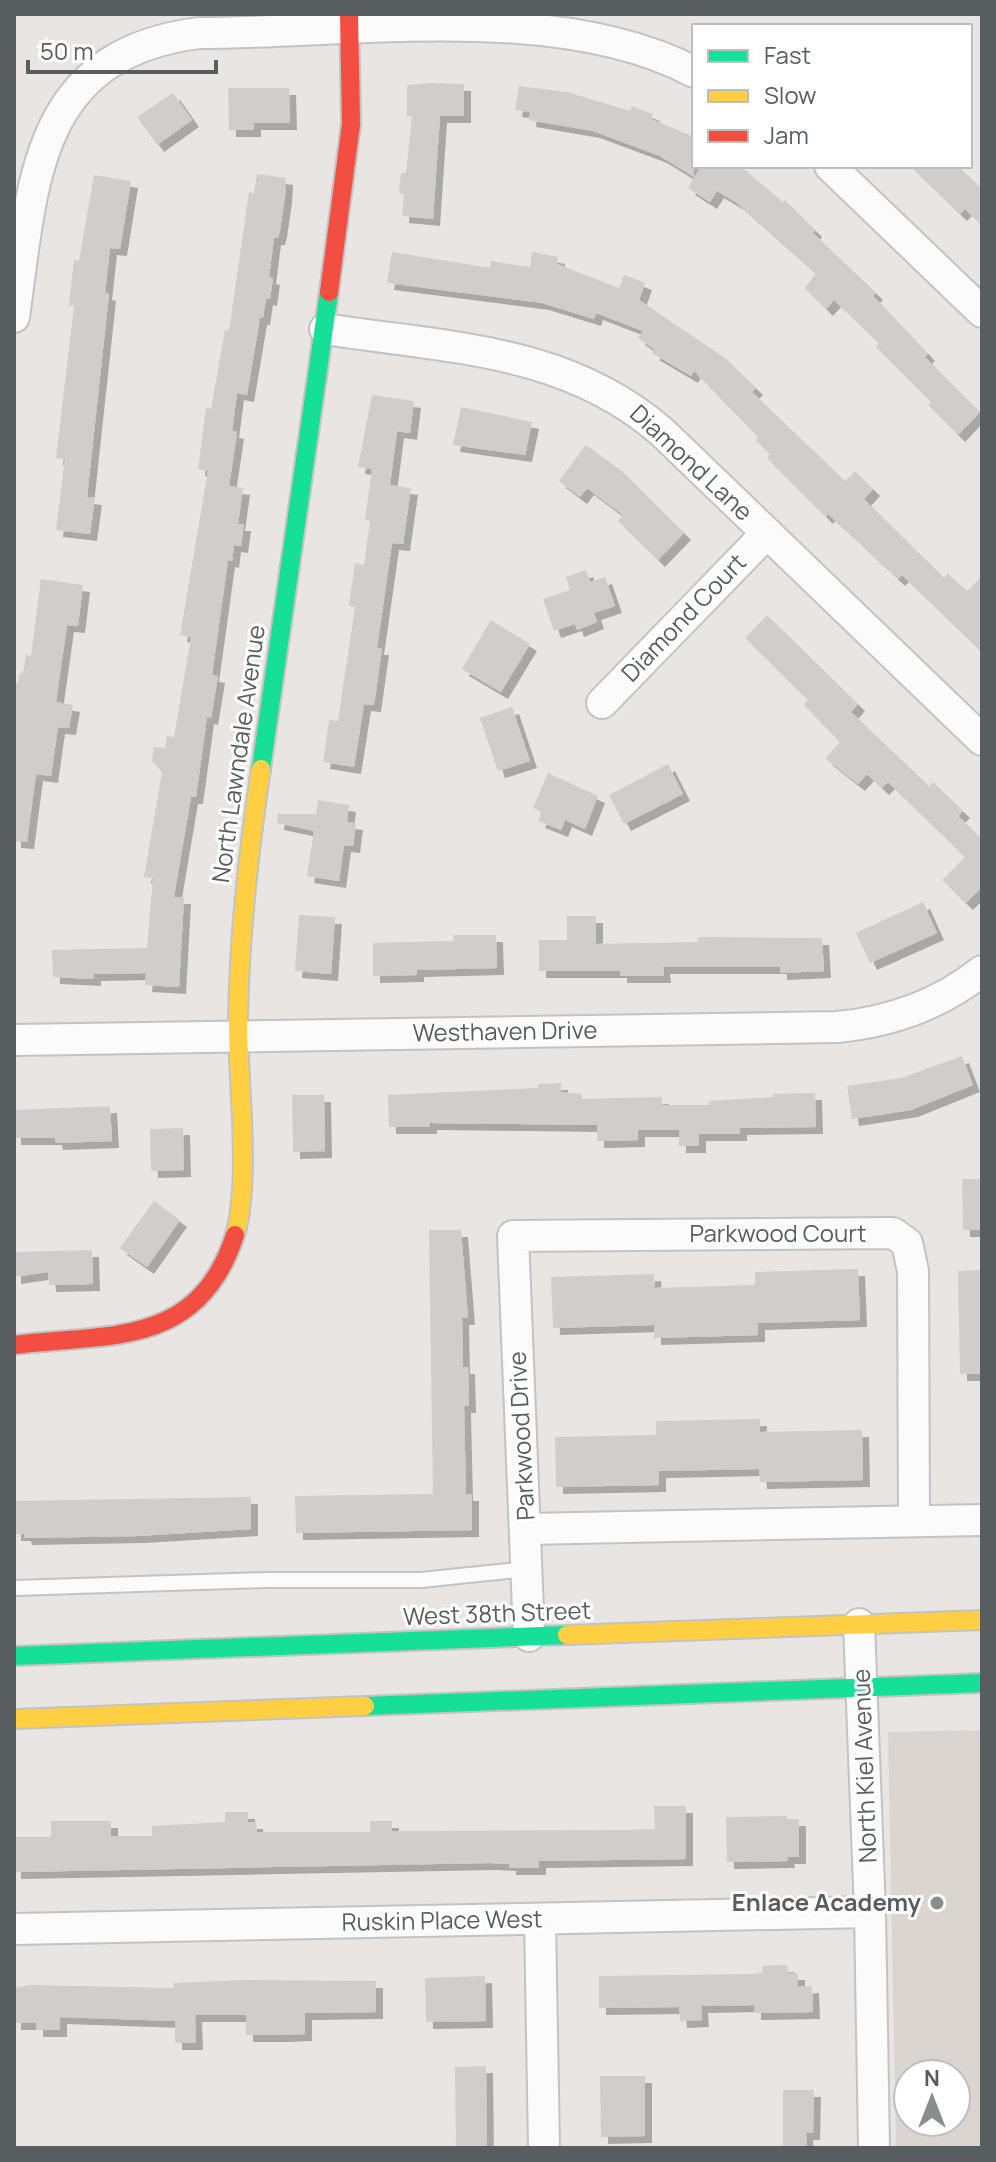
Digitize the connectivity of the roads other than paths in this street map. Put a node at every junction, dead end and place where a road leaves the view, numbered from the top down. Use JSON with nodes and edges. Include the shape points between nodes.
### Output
{"nodes":[{"id":1,"x":349,"y":21,"type":"edge"},
{"id":2,"x":692,"y":71,"type":"edge"},
{"id":3,"x":832,"y":168,"type":"edge"},
{"id":4,"x":982,"y":312,"type":"edge"},
{"id":5,"x":14,"y":317,"type":"edge"},
{"id":6,"x":325,"y":329,"type":"junction"},
{"id":7,"x":767,"y":533,"type":"junction"},
{"id":8,"x":602,"y":703,"type":"dead end"},
{"id":9,"x":982,"y":740,"type":"edge"},
{"id":10,"x":982,"y":971,"type":"edge"},
{"id":11,"x":238,"y":1036,"type":"junction"},
{"id":12,"x":14,"y":1040,"type":"edge"},
{"id":13,"x":513,"y":1236,"type":"joint"},
{"id":14,"x":14,"y":1345,"type":"edge"},
{"id":15,"x":914,"y":1520,"type":"junction"},
{"id":16,"x":982,"y":1520,"type":"edge"},
{"id":17,"x":526,"y":1529,"type":"junction"},
{"id":18,"x":527,"y":1569,"type":"junction"},
{"id":19,"x":14,"y":1588,"type":"edge"},
{"id":20,"x":982,"y":1620,"type":"edge"},
{"id":21,"x":859,"y":1624,"type":"junction"},
{"id":22,"x":529,"y":1636,"type":"junction"},
{"id":23,"x":14,"y":1656,"type":"edge"},
{"id":24,"x":982,"y":1683,"type":"edge"},
{"id":25,"x":862,"y":1686,"type":"junction"},
{"id":26,"x":14,"y":1719,"type":"edge"},
{"id":27,"x":870,"y":1912,"type":"junction"},
{"id":28,"x":540,"y":1919,"type":"junction"},
{"id":29,"x":14,"y":1929,"type":"edge"},
{"id":30,"x":544,"y":2148,"type":"edge"},
{"id":31,"x":874,"y":2148,"type":"edge"}],
"edges":[{"from":1,"to":2,"type":"street","via":[[540,28],[619,44]]},
{"from":1,"to":5,"type":"street","via":[[165,38],[111,62],[92,77],[55,122],[40,156]]},
{"from":1,"to":6,"type":"main road","name":"North Lawndale Avenue","via":[[349,155]]},
{"from":3,"to":4,"type":"street"},
{"from":6,"to":7,"type":"street","name":"Diamond Lane","via":[[517,360],[586,380],[644,417]]},
{"from":6,"to":11,"type":"main road","name":"North Lawndale Avenue","via":[[243,891]]},
{"from":7,"to":8,"type":"street","name":"Diamond Court"},
{"from":7,"to":9,"type":"street","name":"Diamond Lane"},
{"from":10,"to":11,"type":"street","name":"Westhaven Drive","via":[[907,1013],[837,1027]]},
{"from":11,"to":12,"type":"street","name":"Westhaven Drive"},
{"from":11,"to":14,"type":"main road","name":"North Lawndale Avenue","via":[[240,1205],[233,1241],[217,1275],[193,1303],[145,1331],[99,1340]]},
{"from":13,"to":15,"type":"street","name":"Parkwood Court","via":[[893,1233],[907,1243],[913,1271]]},
{"from":13,"to":17,"type":"street","name":"Parkwood Drive"},
{"from":15,"to":16,"type":"street"},
{"from":15,"to":17,"type":"street"},
{"from":17,"to":18,"type":"street","name":"Parkwood Drive"},
{"from":18,"to":19,"type":"lane","via":[[421,1580]]},
{"from":18,"to":22,"type":"street","name":"Parkwood Drive"},
{"from":20,"to":21,"type":"main road","name":"West 38th Street"},
{"from":21,"to":22,"type":"main road","name":"West 38th Street"},
{"from":21,"to":25,"type":"street","name":"North Kiel Avenue"},
{"from":22,"to":23,"type":"main road","name":"West 38th Street"},
{"from":24,"to":25,"type":"main road"},
{"from":25,"to":26,"type":"main road"},
{"from":25,"to":27,"type":"street","name":"North Kiel Avenue"},
{"from":27,"to":28,"type":"street","name":"Ruskin Place West"},
{"from":27,"to":31,"type":"street","name":"North Kiel Avenue"},
{"from":28,"to":29,"type":"street","name":"Ruskin Place West"},
{"from":28,"to":30,"type":"street"}]}
